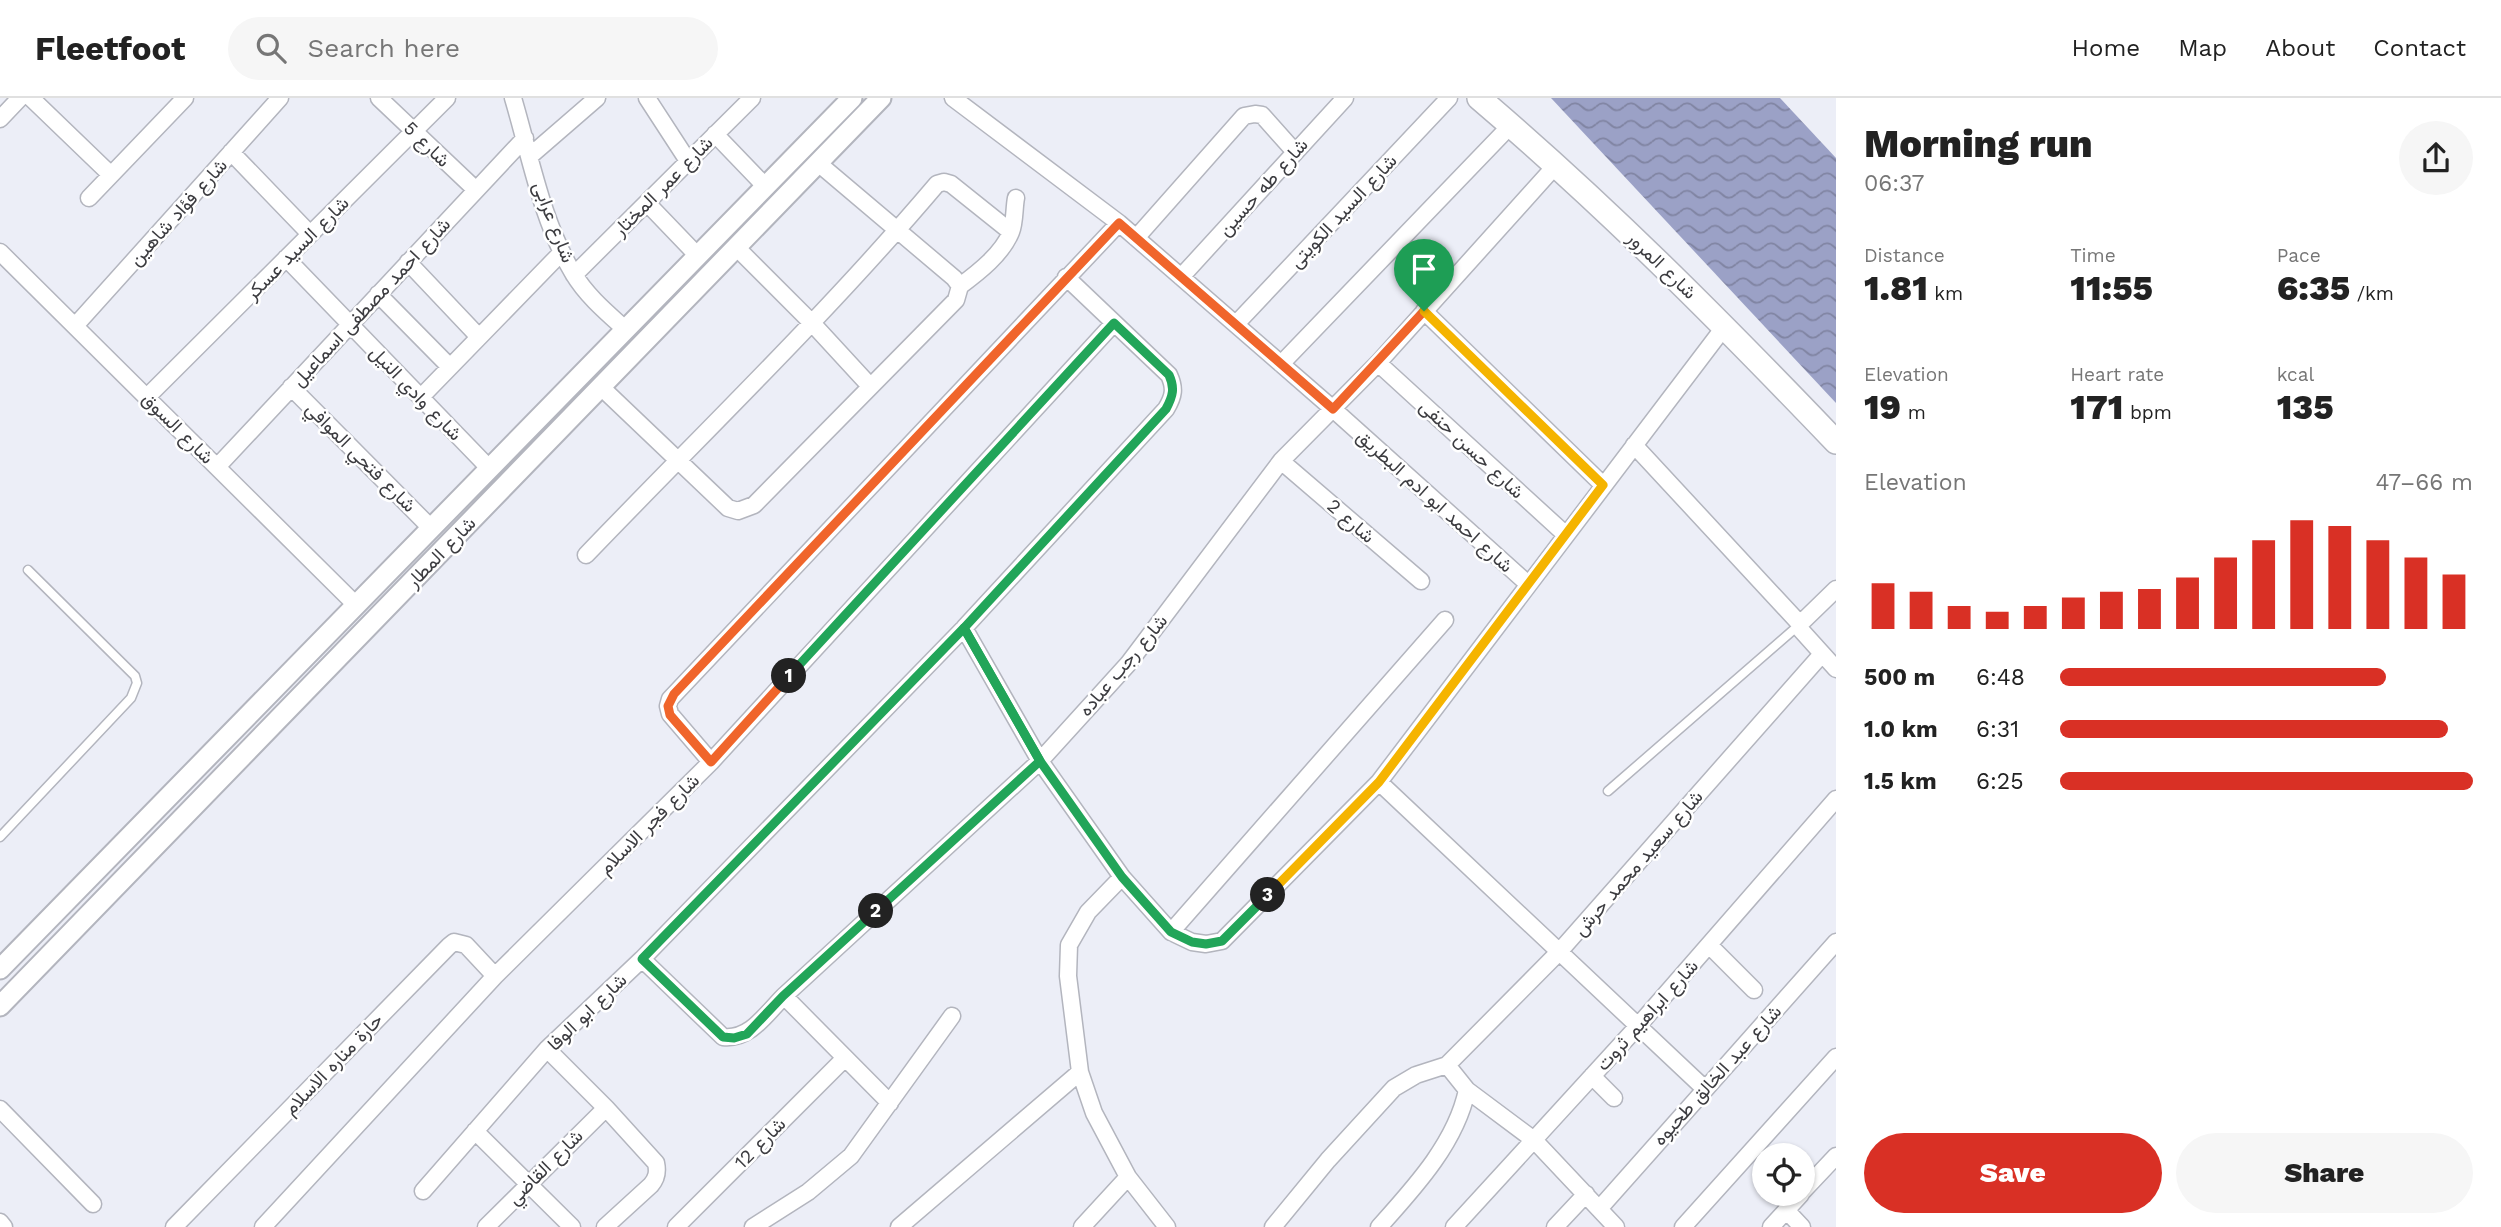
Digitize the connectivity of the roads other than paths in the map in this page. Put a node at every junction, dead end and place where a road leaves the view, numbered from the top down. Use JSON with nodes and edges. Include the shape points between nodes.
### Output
{"nodes":[{"id":1,"x":31,"y":98,"type":"edge"},
{"id":2,"x":186,"y":98,"type":"edge"},
{"id":3,"x":379,"y":98,"type":"edge"},
{"id":4,"x":446,"y":98,"type":"edge"},
{"id":5,"x":513,"y":98,"type":"edge"},
{"id":6,"x":597,"y":98,"type":"edge"},
{"id":7,"x":647,"y":98,"type":"edge"},
{"id":8,"x":752,"y":98,"type":"edge"},
{"id":9,"x":852,"y":98,"type":"edge"},
{"id":10,"x":881,"y":98,"type":"edge"},
{"id":11,"x":953,"y":98,"type":"edge"},
{"id":12,"x":1345,"y":98,"type":"edge"},
{"id":13,"x":1449,"y":98,"type":"edge"},
{"id":14,"x":1479,"y":98,"type":"edge"},
{"id":15,"x":272,"y":101,"type":"edge"},
{"id":16,"x":1511,"y":125,"type":"junction"},
{"id":17,"x":414,"y":131,"type":"junction"},
{"id":18,"x":715,"y":134,"type":"junction"},
{"id":19,"x":525,"y":138,"type":"junction"},
{"id":20,"x":231,"y":152,"type":"junction"},
{"id":21,"x":1295,"y":152,"type":"junction"},
{"id":22,"x":530,"y":156,"type":"junction"},
{"id":23,"x":688,"y":161,"type":"junction"},
{"id":24,"x":818,"y":163,"type":"junction"},
{"id":25,"x":1557,"y":164,"type":"junction"},
{"id":26,"x":111,"y":175,"type":"junction"},
{"id":27,"x":765,"y":186,"type":"junction"},
{"id":28,"x":476,"y":190,"type":"junction"},
{"id":29,"x":89,"y":198,"type":"dead end"},
{"id":30,"x":1016,"y":198,"type":"dead end"},
{"id":31,"x":647,"y":203,"type":"junction"},
{"id":32,"x":1119,"y":223,"type":"junction"},
{"id":33,"x":897,"y":232,"type":"junction"},
{"id":34,"x":1011,"y":232,"type":"junction"},
{"id":35,"x":310,"y":234,"type":"junction"},
{"id":36,"x":1136,"y":238,"type":"junction"},
{"id":37,"x":736,"y":247,"type":"junction"},
{"id":38,"x":0,"y":252,"type":"edge"},
{"id":39,"x":562,"y":252,"type":"junction"},
{"id":40,"x":697,"y":255,"type":"junction"},
{"id":41,"x":286,"y":258,"type":"junction"},
{"id":42,"x":408,"y":262,"type":"junction"},
{"id":43,"x":574,"y":275,"type":"junction"},
{"id":44,"x":1066,"y":277,"type":"junction"},
{"id":45,"x":1181,"y":277,"type":"junction"},
{"id":46,"x":960,"y":286,"type":"junction"},
{"id":47,"x":379,"y":294,"type":"junction"},
{"id":48,"x":654,"y":298,"type":"junction"},
{"id":49,"x":1424,"y":311,"type":"junction"},
{"id":50,"x":671,"y":313,"type":"junction"},
{"id":51,"x":812,"y":323,"type":"junction"},
{"id":52,"x":1114,"y":323,"type":"junction"},
{"id":53,"x":350,"y":324,"type":"junction"},
{"id":54,"x":1236,"y":324,"type":"junction"},
{"id":55,"x":75,"y":326,"type":"junction"},
{"id":56,"x":1725,"y":326,"type":"junction"},
{"id":57,"x":625,"y":329,"type":"junction"},
{"id":58,"x":479,"y":337,"type":"junction"},
{"id":59,"x":1378,"y":363,"type":"junction"},
{"id":60,"x":1281,"y":364,"type":"junction"},
{"id":61,"x":450,"y":367,"type":"junction"},
{"id":62,"x":870,"y":386,"type":"junction"},
{"id":63,"x":291,"y":387,"type":"junction"},
{"id":64,"x":601,"y":387,"type":"junction"},
{"id":65,"x":147,"y":397,"type":"junction"},
{"id":66,"x":421,"y":397,"type":"junction"},
{"id":67,"x":1333,"y":409,"type":"junction"},
{"id":68,"x":1836,"y":442,"type":"edge"},
{"id":69,"x":1634,"y":445,"type":"junction"},
{"id":70,"x":677,"y":460,"type":"junction"},
{"id":71,"x":1282,"y":461,"type":"junction"},
{"id":72,"x":217,"y":467,"type":"junction"},
{"id":73,"x":489,"y":468,"type":"junction"},
{"id":74,"x":1603,"y":485,"type":"junction"},
{"id":75,"x":430,"y":527,"type":"junction"},
{"id":76,"x":1566,"y":535,"type":"junction"},
{"id":77,"x":586,"y":555,"type":"dead end"},
{"id":78,"x":29,"y":570,"type":"dead end"},
{"id":79,"x":1421,"y":581,"type":"dead end"},
{"id":80,"x":1528,"y":584,"type":"junction"},
{"id":81,"x":1836,"y":589,"type":"edge"},
{"id":82,"x":355,"y":604,"type":"junction"},
{"id":83,"x":1445,"y":620,"type":"dead end"},
{"id":84,"x":1800,"y":624,"type":"junction"},
{"id":85,"x":964,"y":628,"type":"junction"},
{"id":86,"x":1822,"y":654,"type":"junction"},
{"id":87,"x":1836,"y":669,"type":"edge"},
{"id":88,"x":238,"y":723,"type":"junction"},
{"id":89,"x":257,"y":741,"type":"junction"},
{"id":90,"x":1040,"y":761,"type":"junction"},
{"id":91,"x":711,"y":762,"type":"junction"},
{"id":92,"x":1379,"y":782,"type":"junction"},
{"id":93,"x":1608,"y":791,"type":"dead end"},
{"id":94,"x":1836,"y":799,"type":"edge"},
{"id":95,"x":0,"y":837,"type":"edge"},
{"id":96,"x":1122,"y":877,"type":"junction"},
{"id":97,"x":1171,"y":932,"type":"junction"},
{"id":98,"x":1836,"y":942,"type":"edge"},
{"id":99,"x":1709,"y":945,"type":"junction"},
{"id":100,"x":1559,"y":952,"type":"junction"},
{"id":101,"x":642,"y":959,"type":"junction"},
{"id":102,"x":0,"y":969,"type":"edge"},
{"id":103,"x":495,"y":976,"type":"junction"},
{"id":104,"x":1754,"y":990,"type":"dead end"},
{"id":105,"x":783,"y":996,"type":"junction"},
{"id":106,"x":0,"y":1006,"type":"edge"},
{"id":107,"x":952,"y":1016,"type":"dead end"},
{"id":108,"x":1638,"y":1026,"type":"junction"},
{"id":109,"x":547,"y":1049,"type":"junction"},
{"id":110,"x":1836,"y":1057,"type":"edge"},
{"id":111,"x":844,"y":1059,"type":"junction"},
{"id":112,"x":1447,"y":1065,"type":"junction"},
{"id":113,"x":1080,"y":1072,"type":"junction"},
{"id":114,"x":1592,"y":1076,"type":"junction"},
{"id":115,"x":1705,"y":1089,"type":"junction"},
{"id":116,"x":1467,"y":1090,"type":"junction"},
{"id":117,"x":1614,"y":1098,"type":"dead end"},
{"id":118,"x":890,"y":1103,"type":"junction"},
{"id":119,"x":606,"y":1108,"type":"junction"},
{"id":120,"x":0,"y":1109,"type":"edge"},
{"id":121,"x":475,"y":1131,"type":"junction"},
{"id":122,"x":1534,"y":1140,"type":"junction"},
{"id":123,"x":1835,"y":1157,"type":"edge"},
{"id":124,"x":1128,"y":1177,"type":"junction"},
{"id":125,"x":1815,"y":1179,"type":"edge"},
{"id":126,"x":528,"y":1184,"type":"junction"},
{"id":127,"x":423,"y":1191,"type":"dead end"},
{"id":128,"x":1586,"y":1194,"type":"junction"},
{"id":129,"x":93,"y":1204,"type":"dead end"},
{"id":130,"x":1790,"y":1206,"type":"edge"},
{"id":131,"x":1599,"y":1209,"type":"junction"},
{"id":132,"x":1786,"y":1210,"type":"junction"},
{"id":133,"x":0,"y":1222,"type":"edge"},
{"id":134,"x":4,"y":1227,"type":"edge"},
{"id":135,"x":174,"y":1227,"type":"edge"},
{"id":136,"x":263,"y":1227,"type":"edge"},
{"id":137,"x":486,"y":1227,"type":"edge"},
{"id":138,"x":572,"y":1227,"type":"edge"},
{"id":139,"x":605,"y":1227,"type":"edge"},
{"id":140,"x":676,"y":1227,"type":"edge"},
{"id":141,"x":752,"y":1227,"type":"edge"},
{"id":142,"x":899,"y":1227,"type":"edge"},
{"id":143,"x":1082,"y":1227,"type":"edge"},
{"id":144,"x":1167,"y":1227,"type":"edge"},
{"id":145,"x":1273,"y":1227,"type":"edge"},
{"id":146,"x":1379,"y":1227,"type":"edge"},
{"id":147,"x":1454,"y":1227,"type":"edge"},
{"id":148,"x":1555,"y":1227,"type":"edge"},
{"id":149,"x":1616,"y":1227,"type":"edge"},
{"id":150,"x":1683,"y":1227,"type":"edge"},
{"id":151,"x":1771,"y":1227,"type":"edge"},
{"id":152,"x":1802,"y":1227,"type":"edge"}],
"edges":[{"from":1,"to":26,"type":"street"},
{"from":2,"to":26,"type":"street"},
{"from":3,"to":17,"type":"street","name":"شارع 5"},
{"from":4,"to":17,"type":"street","name":"شارع السيد عسكر"},
{"from":5,"to":19,"type":"street","name":"شارع عرابى"},
{"from":6,"to":22,"type":"street"},
{"from":7,"to":23,"type":"street"},
{"from":8,"to":18,"type":"street","name":"شارع عمر المختار"},
{"from":9,"to":27,"type":"street","name":"شارع المطار"},
{"from":10,"to":24,"type":"street","name":"شارع المطار"},
{"from":11,"to":32,"type":"street","name":"شارع احمد ابو ادم البطريق"},
{"from":12,"to":21,"type":"street","name":"شارع طه حسين"},
{"from":13,"to":54,"type":"street","name":"شارع السيد الكويتى"},
{"from":14,"to":16,"type":"main road","name":"شارع المرور"},
{"from":15,"to":20,"type":"street","name":"شارع فؤاد شاهين"},
{"from":16,"to":25,"type":"main road","name":"شارع المرور"},
{"from":16,"to":60,"type":"street"},
{"from":17,"to":28,"type":"street","name":"شارع 5"},
{"from":17,"to":35,"type":"street","name":"شارع السيد عسكر"},
{"from":18,"to":23,"type":"street","name":"شارع عمر المختار"},
{"from":18,"to":27,"type":"street"},
{"from":19,"to":22,"type":"street","name":"شارع عرابى"},
{"from":19,"to":28,"type":"street","name":"شارع احمد مصطفى اسماعيل"},
{"from":20,"to":35,"type":"street"},
{"from":20,"to":55,"type":"street","name":"شارع فؤاد شاهين"},
{"from":21,"to":36,"type":"street","via":[[1262,115],[1244,117]]},
{"from":21,"to":45,"type":"street","name":"شارع طه حسين"},
{"from":22,"to":39,"type":"street","name":"شارع عرابى"},
{"from":23,"to":31,"type":"street","name":"شارع عمر المختار"},
{"from":24,"to":33,"type":"street"},
{"from":24,"to":37,"type":"street","name":"شارع المطار"},
{"from":25,"to":49,"type":"street","name":"شارع رجب عباده"},
{"from":25,"to":56,"type":"main road","name":"شارع المرور"},
{"from":26,"to":29,"type":"street"},
{"from":27,"to":40,"type":"street","name":"شارع المطار"},
{"from":28,"to":42,"type":"street","name":"شارع احمد مصطفى اسماعيل"},
{"from":30,"to":34,"type":"street"},
{"from":31,"to":40,"type":"street"},
{"from":31,"to":43,"type":"street","name":"شارع عمر المختار"},
{"from":32,"to":36,"type":"street","name":"شارع احمد ابو ادم البطريق"},
{"from":32,"to":44,"type":"street"},
{"from":33,"to":34,"type":"street","via":[[937,184],[944,182]]},
{"from":33,"to":46,"type":"street"},
{"from":33,"to":51,"type":"street"},
{"from":34,"to":46,"type":"street","via":[[994,257]]},
{"from":35,"to":41,"type":"street","name":"شارع السيد عسكر"},
{"from":36,"to":45,"type":"street","name":"شارع احمد ابو ادم البطريق"},
{"from":37,"to":50,"type":"street","name":"شارع المطار"},
{"from":37,"to":51,"type":"street"},
{"from":38,"to":55,"type":"street","name":"شارع السوق"},
{"from":39,"to":43,"type":"street","name":"شارع عرابى"},
{"from":39,"to":58,"type":"street"},
{"from":40,"to":48,"type":"street","name":"شارع المطار"},
{"from":41,"to":53,"type":"street","name":"شارع وادي النيل"},
{"from":41,"to":65,"type":"street","name":"شارع السيد عسكر"},
{"from":42,"to":47,"type":"street","name":"شارع احمد مصطفى اسماعيل"},
{"from":42,"to":58,"type":"street"},
{"from":43,"to":57,"type":"street","name":"شارع عرابى"},
{"from":44,"to":52,"type":"street"},
{"from":44,"to":91,"type":"street","via":[[670,699],[670,715]]},
{"from":45,"to":54,"type":"street","name":"شارع احمد ابو ادم البطريق"},
{"from":46,"to":62,"type":"street","via":[[956,300]]},
{"from":47,"to":53,"type":"street","name":"شارع احمد مصطفى اسماعيل"},
{"from":47,"to":61,"type":"street"},
{"from":48,"to":50,"type":"street"},
{"from":48,"to":57,"type":"street","name":"شارع المطار"},
{"from":49,"to":59,"type":"street","name":"شارع رجب عباده"},
{"from":49,"to":74,"type":"street"},
{"from":50,"to":64,"type":"street","name":"شارع المطار"},
{"from":51,"to":62,"type":"street"},
{"from":51,"to":70,"type":"street"},
{"from":52,"to":85,"type":"street","name":"شارع ابو الوفا","via":[[1169,375],[1174,385],[1172,398]]},
{"from":52,"to":91,"type":"street","name":"شارع فجر الاسلام"},
{"from":53,"to":63,"type":"street","name":"شارع احمد مصطفى اسماعيل"},
{"from":53,"to":66,"type":"street","name":"شارع وادي النيل"},
{"from":54,"to":60,"type":"street","name":"شارع احمد ابو ادم البطريق"},
{"from":55,"to":65,"type":"street","name":"شارع السوق"},
{"from":56,"to":68,"type":"main road","name":"شارع المرور"},
{"from":56,"to":69,"type":"street"},
{"from":57,"to":73,"type":"street","name":"شارع المطار"},
{"from":58,"to":61,"type":"street"},
{"from":59,"to":67,"type":"street","name":"شارع رجب عباده"},
{"from":59,"to":76,"type":"street","name":"شارع حسن حنفى"},
{"from":60,"to":67,"type":"street","name":"شارع احمد ابو ادم البطريق"},
{"from":61,"to":66,"type":"street"},
{"from":62,"to":70,"type":"street","via":[[745,509],[728,508]]},
{"from":63,"to":72,"type":"street","name":"شارع احمد مصطفى اسماعيل"},
{"from":63,"to":75,"type":"street","name":"شارع فتحي الموافي"},
{"from":64,"to":70,"type":"street"},
{"from":64,"to":89,"type":"street","name":"شارع المطار"},
{"from":65,"to":72,"type":"street","name":"شارع السوق"},
{"from":66,"to":73,"type":"street","name":"شارع وادي النيل"},
{"from":67,"to":71,"type":"street","name":"شارع رجب عباده"},
{"from":67,"to":80,"type":"street","name":"شارع احمد ابو ادم البطريق"},
{"from":69,"to":74,"type":"street"},
{"from":69,"to":84,"type":"street"},
{"from":70,"to":77,"type":"street"},
{"from":71,"to":79,"type":"street","name":"شارع 2"},
{"from":71,"to":90,"type":"street","name":"شارع رجب عباده","via":[[1128,664]]},
{"from":72,"to":82,"type":"street","name":"شارع السوق"},
{"from":73,"to":75,"type":"street","name":"شارع المطار"},
{"from":74,"to":76,"type":"street"},
{"from":75,"to":82,"type":"street","name":"شارع المطار"},
{"from":76,"to":80,"type":"street"},
{"from":78,"to":95,"type":"lane","via":[[137,683],[131,698]]},
{"from":80,"to":92,"type":"street"},
{"from":81,"to":84,"type":"street"},
{"from":82,"to":88,"type":"street","name":"شارع المطار"},
{"from":83,"to":97,"type":"street"},
{"from":84,"to":86,"type":"street"},
{"from":84,"to":93,"type":"lane"},
{"from":85,"to":90,"type":"street"},
{"from":85,"to":101,"type":"street","name":"شارع ابو الوفا"},
{"from":86,"to":87,"type":"street"},
{"from":86,"to":100,"type":"street","name":"شارع سعيد محمد حرش"},
{"from":88,"to":89,"type":"street"},
{"from":88,"to":102,"type":"street","name":"شارع المطار"},
{"from":89,"to":106,"type":"street","name":"شارع المطار"},
{"from":90,"to":96,"type":"street"},
{"from":90,"to":105,"type":"street","name":"شارع رجب عباده"},
{"from":91,"to":103,"type":"street","name":"شارع فجر الاسلام"},
{"from":92,"to":97,"type":"street","via":[[1222,941],[1192,942]]},
{"from":92,"to":100,"type":"street"},
{"from":94,"to":99,"type":"street","name":"شارع ابراهيم ثروت"},
{"from":96,"to":97,"type":"street"},
{"from":96,"to":113,"type":"street","via":[[1088,912],[1069,945],[1068,976]]},
{"from":98,"to":115,"type":"street","name":"شارع عبد الخالق طحيوه"},
{"from":99,"to":104,"type":"street"},
{"from":99,"to":108,"type":"street","name":"شارع ابراهيم ثروت"},
{"from":100,"to":108,"type":"street"},
{"from":100,"to":112,"type":"street","name":"شارع سعيد محمد حرش"},
{"from":101,"to":105,"type":"street","name":"شارع رجب عباده","via":[[723,1037],[747,1034]]},
{"from":101,"to":109,"type":"street","name":"شارع ابو الوفا"},
{"from":103,"to":135,"type":"street","name":"حارة مناره الاسلام","via":[[466,945],[454,942]]},
{"from":103,"to":136,"type":"street","name":"شارع فجر الاسلام"},
{"from":105,"to":111,"type":"street"},
{"from":107,"to":118,"type":"street"},
{"from":108,"to":114,"type":"street","name":"شارع ابراهيم ثروت"},
{"from":108,"to":115,"type":"street"},
{"from":109,"to":119,"type":"street"},
{"from":109,"to":121,"type":"street","name":"شارع ابو الوفا"},
{"from":110,"to":150,"type":"street"},
{"from":111,"to":118,"type":"street"},
{"from":111,"to":140,"type":"street","name":"شارع 12"},
{"from":112,"to":116,"type":"street"},
{"from":112,"to":145,"type":"street","via":[[1394,1088]]},
{"from":113,"to":124,"type":"street","via":[[1094,1113]]},
{"from":113,"to":142,"type":"street"},
{"from":114,"to":117,"type":"street"},
{"from":114,"to":122,"type":"street","name":"شارع ابراهيم ثروت"},
{"from":115,"to":131,"type":"street","name":"شارع عبد الخالق طحيوه"},
{"from":116,"to":122,"type":"street"},
{"from":116,"to":146,"type":"street","via":[[1454,1128],[1424,1175]]},
{"from":118,"to":141,"type":"street","via":[[851,1156],[808,1192]]},
{"from":119,"to":126,"type":"street","name":"شارع القاضي"},
{"from":119,"to":139,"type":"street","via":[[656,1163],[658,1171],[651,1185]]},
{"from":120,"to":129,"type":"street"},
{"from":121,"to":126,"type":"street"},
{"from":121,"to":127,"type":"street","name":"شارع ابو الوفا"},
{"from":122,"to":128,"type":"street"},
{"from":122,"to":147,"type":"street","name":"شارع ابراهيم ثروت"},
{"from":123,"to":125,"type":"street"},
{"from":124,"to":143,"type":"street"},
{"from":124,"to":144,"type":"street"},
{"from":126,"to":137,"type":"street","name":"شارع القاضي"},
{"from":126,"to":138,"type":"street"},
{"from":128,"to":131,"type":"street"},
{"from":128,"to":148,"type":"street"},
{"from":130,"to":132,"type":"street"},
{"from":131,"to":149,"type":"street"},
{"from":132,"to":151,"type":"street"},
{"from":132,"to":152,"type":"street"},
{"from":133,"to":134,"type":"street"}]}
